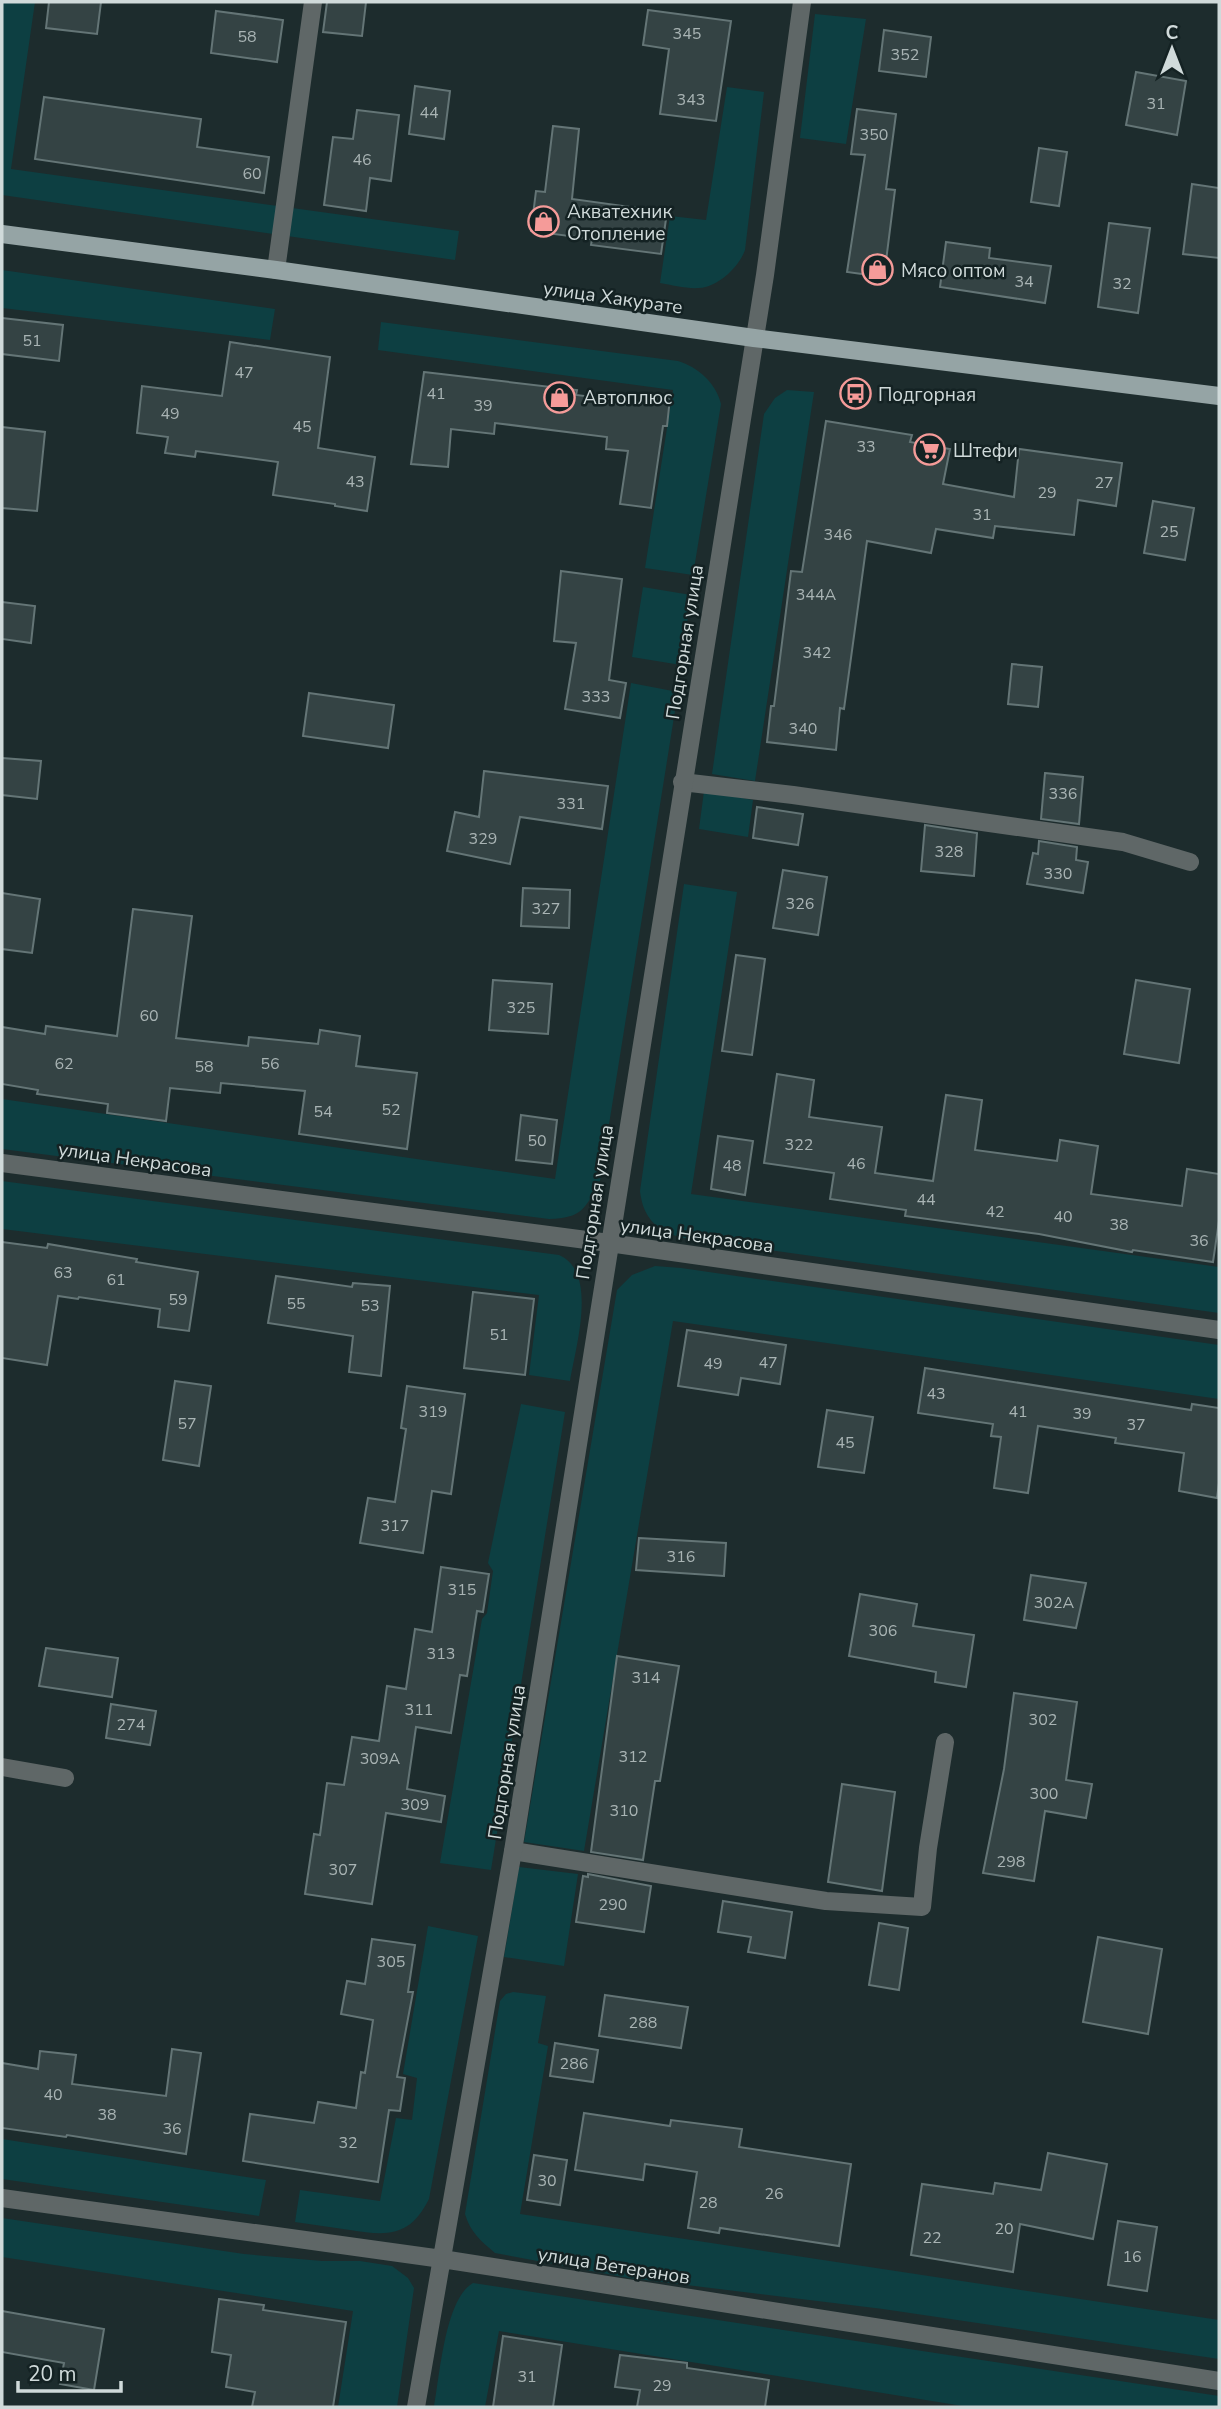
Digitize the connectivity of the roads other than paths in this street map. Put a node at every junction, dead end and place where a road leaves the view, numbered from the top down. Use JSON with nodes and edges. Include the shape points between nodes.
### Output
{"nodes":[{"id":1,"x":313,"y":2,"type":"edge"},
{"id":2,"x":802,"y":2,"type":"edge"},
{"id":3,"x":2,"y":233,"type":"edge"},
{"id":4,"x":276,"y":270,"type":"junction"},
{"id":5,"x":754,"y":338,"type":"junction"},
{"id":6,"x":1219,"y":396,"type":"edge"},
{"id":7,"x":682,"y":782,"type":"junction"},
{"id":8,"x":1191,"y":862,"type":"dead end"},
{"id":9,"x":2,"y":1163,"type":"edge"},
{"id":10,"x":609,"y":1243,"type":"junction"},
{"id":11,"x":1219,"y":1330,"type":"edge"},
{"id":12,"x":946,"y":1742,"type":"dead end"},
{"id":13,"x":2,"y":1767,"type":"edge"},
{"id":14,"x":65,"y":1778,"type":"dead end"},
{"id":15,"x":513,"y":1851,"type":"junction"},
{"id":16,"x":2,"y":2198,"type":"edge"},
{"id":17,"x":442,"y":2259,"type":"junction"},
{"id":18,"x":1219,"y":2381,"type":"edge"},
{"id":19,"x":416,"y":2407,"type":"edge"}],
"edges":[{"from":1,"to":4,"type":"street"},
{"from":2,"to":5,"type":"street","name":"Подгорная улица"},
{"from":3,"to":4,"type":"main road","name":"улица Хакурате"},
{"from":4,"to":5,"type":"main road","name":"улица Хакурате"},
{"from":5,"to":6,"type":"main road","name":"улица Хакурате"},
{"from":5,"to":7,"type":"street","name":"Подгорная улица"},
{"from":7,"to":8,"type":"street","via":[[1123,842]]},
{"from":7,"to":10,"type":"street","name":"Подгорная улица"},
{"from":9,"to":10,"type":"street","name":"улица Некрасова"},
{"from":10,"to":11,"type":"street","name":"улица Некрасова"},
{"from":10,"to":15,"type":"street","name":"Подгорная улица"},
{"from":12,"to":15,"type":"street","via":[[922,1907],[826,1902]]},
{"from":13,"to":14,"type":"street"},
{"from":15,"to":17,"type":"street","name":"Подгорная улица"},
{"from":16,"to":17,"type":"street","name":"улица Ветеранов"},
{"from":17,"to":18,"type":"street","name":"улица Ветеранов"},
{"from":17,"to":19,"type":"street","name":"Подгорная улица"}]}
